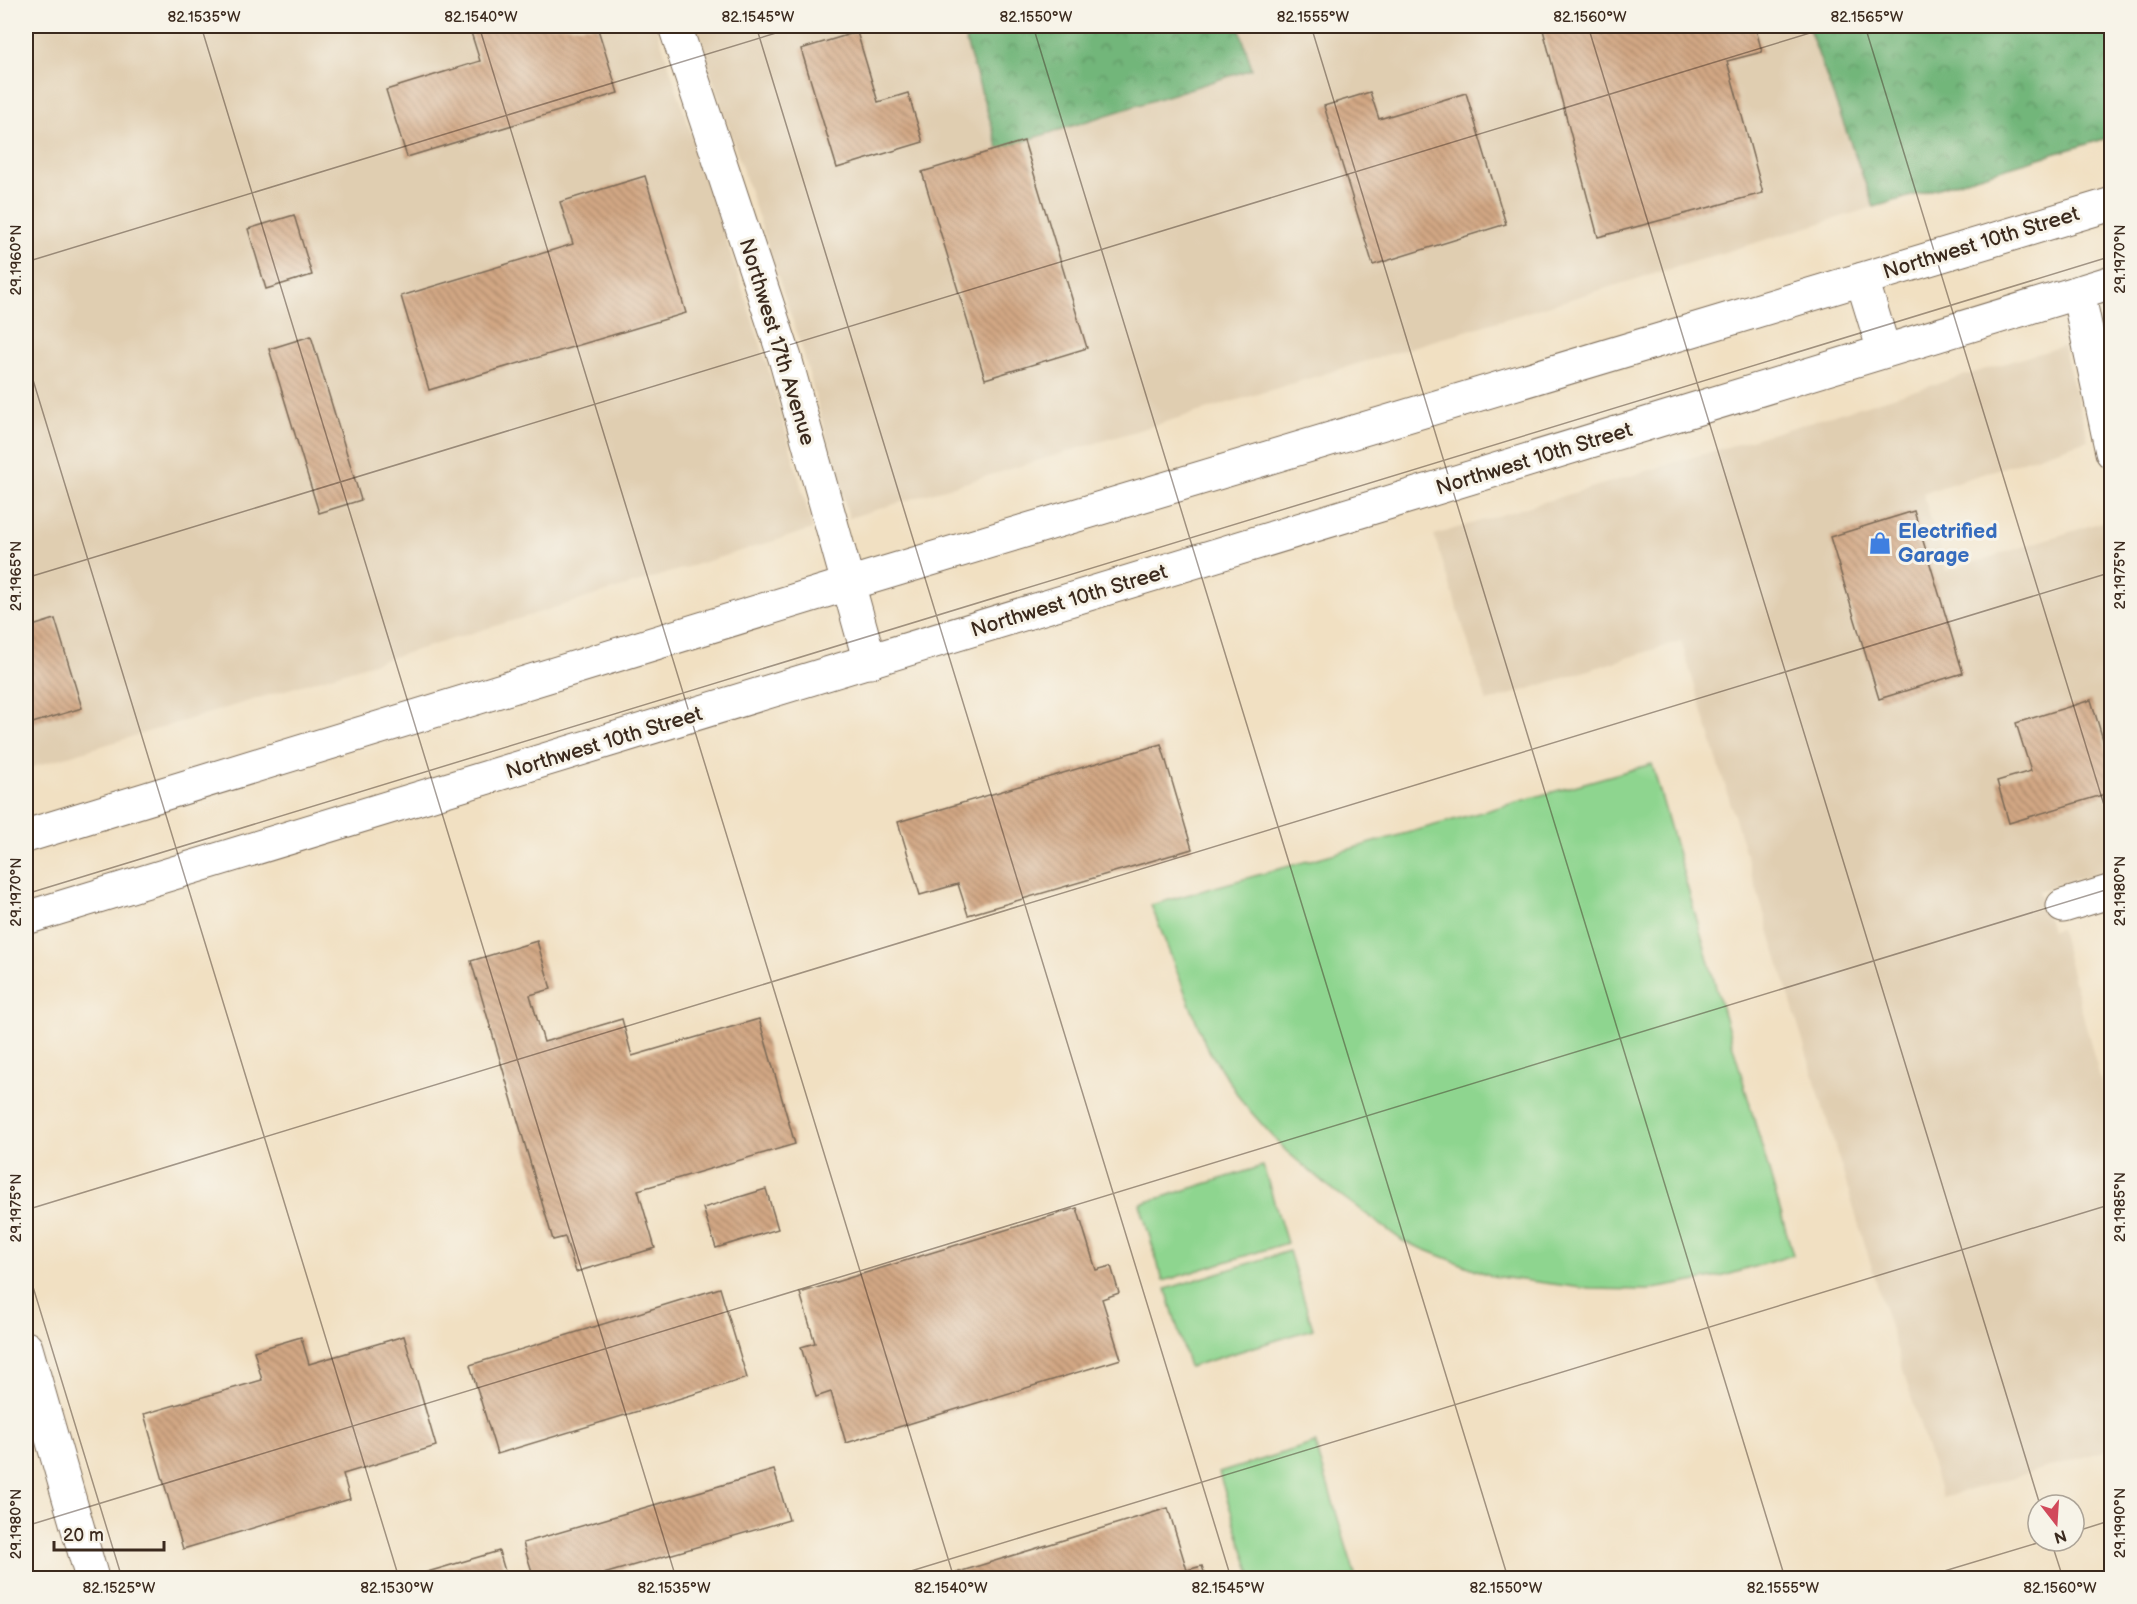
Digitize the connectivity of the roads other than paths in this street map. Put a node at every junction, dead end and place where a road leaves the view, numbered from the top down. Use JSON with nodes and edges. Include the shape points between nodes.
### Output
{"nodes":[{"id":1,"x":675,"y":26,"type":"edge"},
{"id":2,"x":2112,"y":204,"type":"edge"},
{"id":3,"x":1862,"y":279,"type":"junction"},
{"id":4,"x":2112,"y":282,"type":"edge"},
{"id":5,"x":2078,"y":292,"type":"junction"},
{"id":6,"x":1884,"y":351,"type":"junction"},
{"id":7,"x":2112,"y":452,"type":"edge"},
{"id":8,"x":848,"y":584,"type":"junction"},
{"id":9,"x":870,"y":662,"type":"junction"},
{"id":10,"x":26,"y":837,"type":"edge"},
{"id":11,"x":2112,"y":891,"type":"edge"},
{"id":12,"x":2063,"y":906,"type":"dead end"},
{"id":13,"x":26,"y":918,"type":"edge"},
{"id":14,"x":26,"y":1348,"type":"edge"},
{"id":15,"x":92,"y":1578,"type":"edge"}],
"edges":[{"from":1,"to":8,"type":"main road","name":"Northwest 17th Avenue","via":[[785,358]]},
{"from":2,"to":3,"type":"main road","name":"Northwest 10th Street"},
{"from":3,"to":6,"type":"main road"},
{"from":3,"to":8,"type":"main road","name":"Northwest 10th Street"},
{"from":4,"to":5,"type":"main road","name":"Northwest 10th Street"},
{"from":5,"to":6,"type":"main road","name":"Northwest 10th Street"},
{"from":5,"to":7,"type":"main road"},
{"from":6,"to":9,"type":"main road","name":"Northwest 10th Street"},
{"from":8,"to":9,"type":"main road","name":"Northwest 17th Avenue"},
{"from":8,"to":10,"type":"main road","name":"Northwest 10th Street"},
{"from":9,"to":13,"type":"main road","name":"Northwest 10th Street"},
{"from":11,"to":12,"type":"main road"},
{"from":14,"to":15,"type":"main road"}]}
